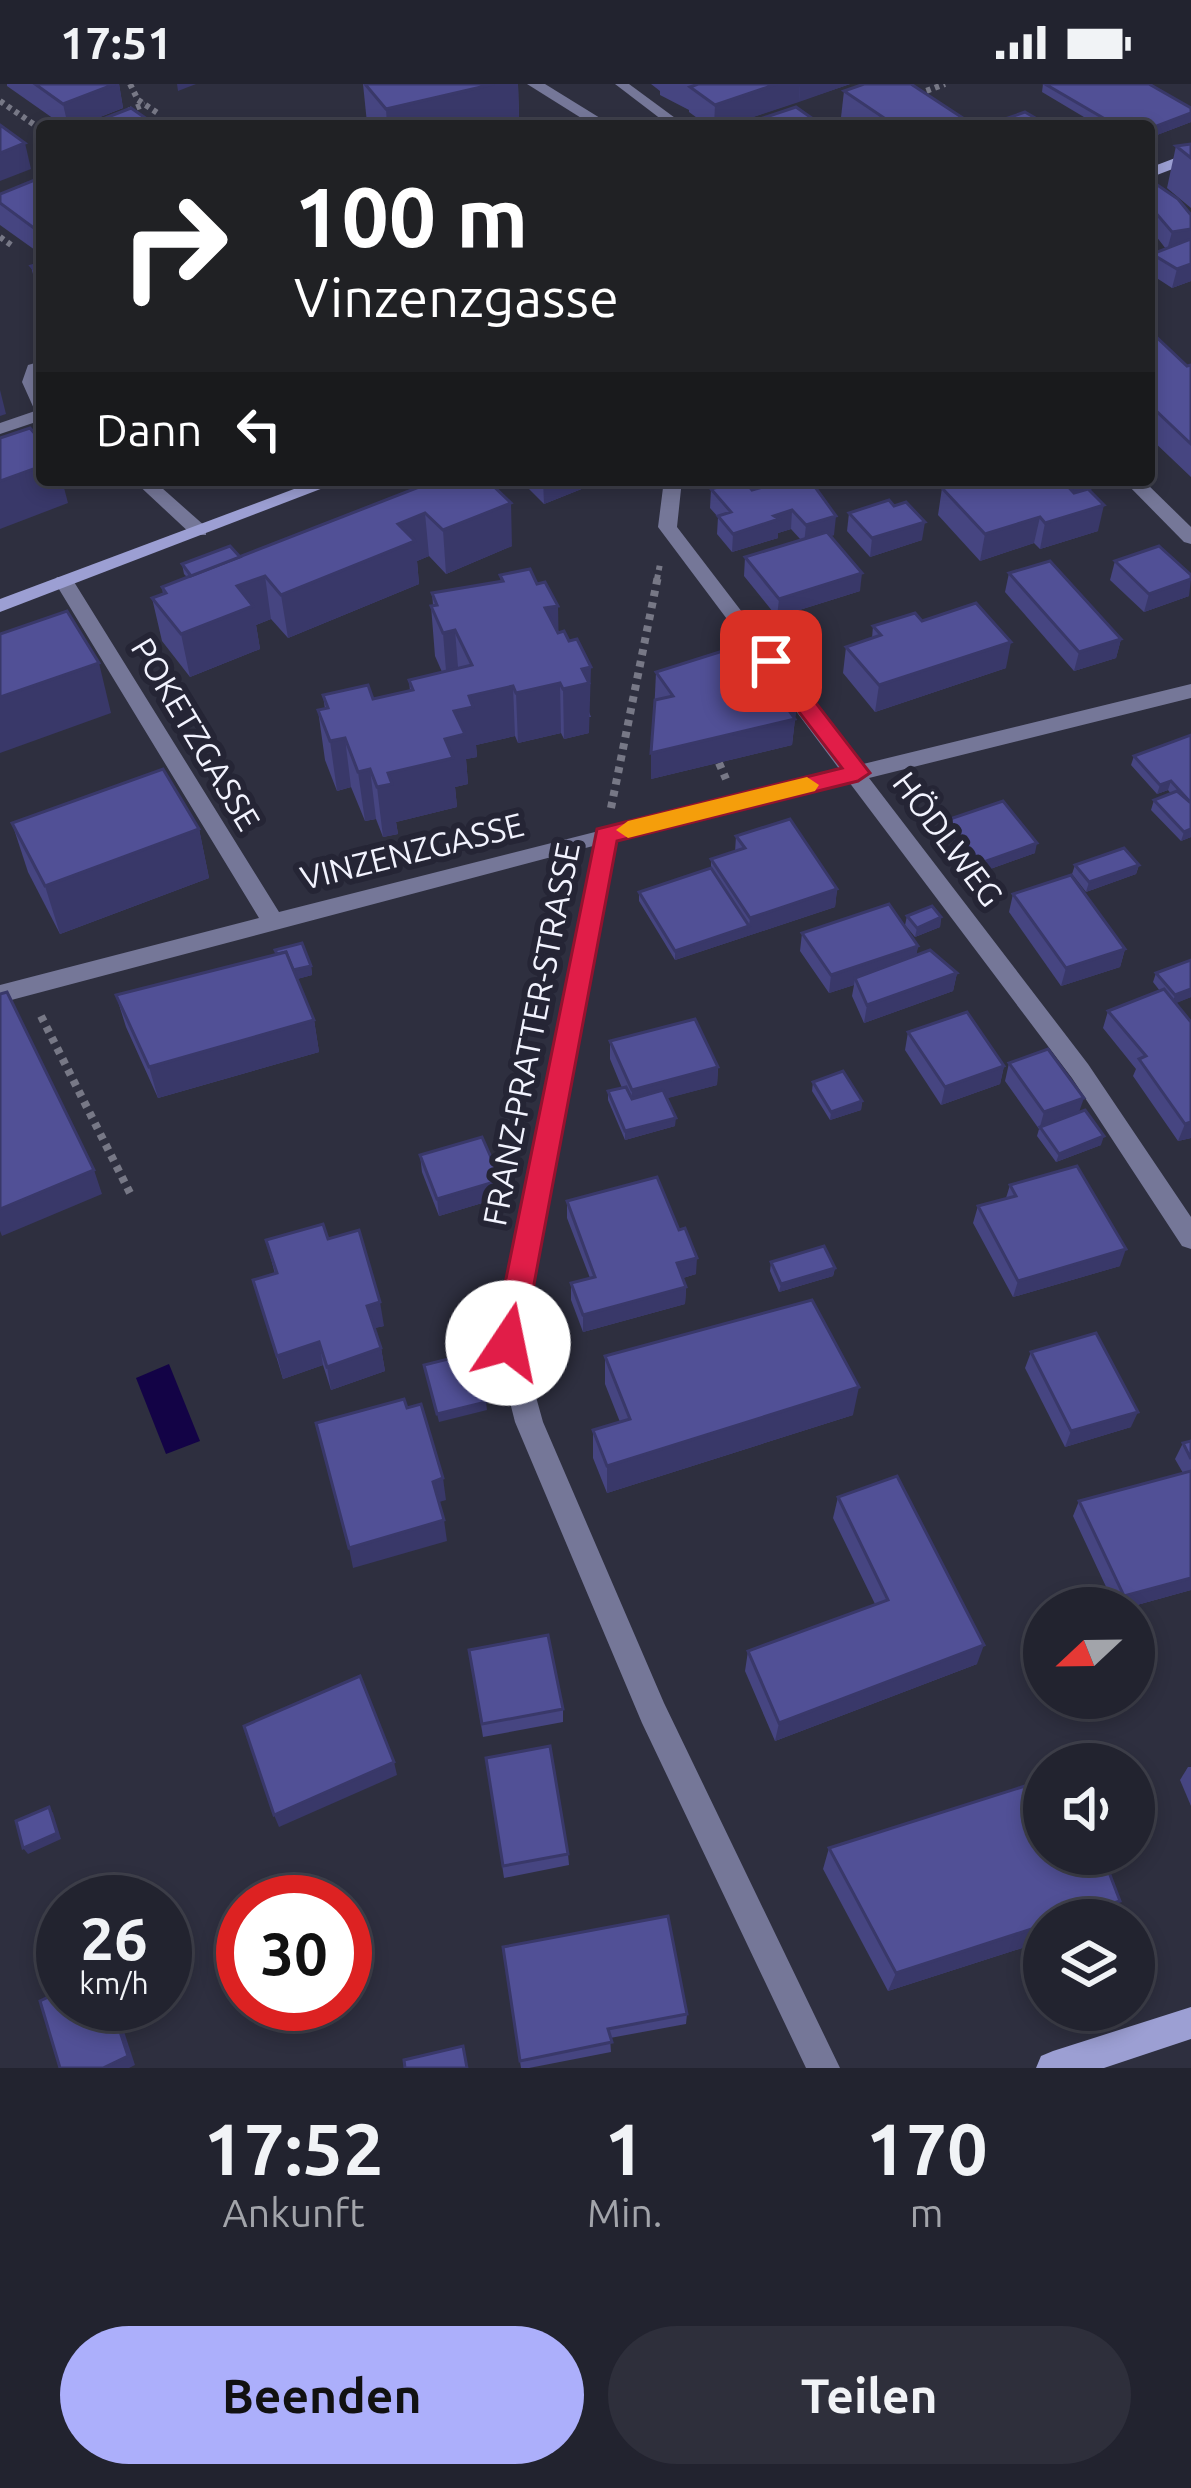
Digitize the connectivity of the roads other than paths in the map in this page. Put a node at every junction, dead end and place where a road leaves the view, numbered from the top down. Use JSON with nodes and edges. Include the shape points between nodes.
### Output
{"nodes":[{"id":1,"x":534,"y":84,"type":"edge"},
{"id":2,"x":621,"y":84,"type":"edge"},
{"id":3,"x":595,"y":120,"type":"edge"},
{"id":4,"x":672,"y":120,"type":"edge"},
{"id":5,"x":1191,"y":157,"type":"edge"},
{"id":6,"x":1155,"y":170,"type":"edge"},
{"id":7,"x":36,"y":413,"type":"edge"},
{"id":8,"x":0,"y":428,"type":"edge"},
{"id":9,"x":149,"y":486,"type":"edge"},
{"id":10,"x":319,"y":486,"type":"edge"},
{"id":11,"x":672,"y":486,"type":"edge"},
{"id":12,"x":1138,"y":486,"type":"edge"},
{"id":13,"x":199,"y":531,"type":"junction"},
{"id":14,"x":1191,"y":538,"type":"edge"},
{"id":15,"x":64,"y":581,"type":"junction"},
{"id":16,"x":0,"y":606,"type":"edge"},
{"id":17,"x":1191,"y":691,"type":"edge"},
{"id":18,"x":858,"y":773,"type":"junction"},
{"id":19,"x":606,"y":835,"type":"junction"},
{"id":20,"x":272,"y":920,"type":"junction"},
{"id":21,"x":0,"y":994,"type":"edge"},
{"id":22,"x":1191,"y":1238,"type":"edge"},
{"id":23,"x":1191,"y":2023,"type":"edge"},
{"id":24,"x":823,"y":2068,"type":"edge"},
{"id":25,"x":1053,"y":2068,"type":"edge"}],
"edges":[{"from":1,"to":3,"type":"street"},
{"from":2,"to":4,"type":"lane"},
{"from":5,"to":6,"type":"main road"},
{"from":7,"to":8,"type":"street"},
{"from":9,"to":13,"type":"street"},
{"from":10,"to":13,"type":"main road"},
{"from":11,"to":18,"type":"street","name":"HÖDLWEG","via":[[667,527]]},
{"from":12,"to":14,"type":"street"},
{"from":13,"to":15,"type":"main road"},
{"from":15,"to":16,"type":"main road"},
{"from":15,"to":20,"type":"street","name":"POKETZGASSE"},
{"from":17,"to":18,"type":"street","name":"VINZENZGASSE"},
{"from":18,"to":19,"type":"street","name":"VINZENZGASSE"},
{"from":18,"to":22,"type":"street","name":"HÖDLWEG","via":[[1080,1071]]},
{"from":19,"to":20,"type":"street","name":"VINZENZGASSE"},
{"from":19,"to":24,"type":"street","name":"FRANZ-PRATTER-STRASSE","via":[[508,1343],[529,1422],[653,1713]]},
{"from":20,"to":21,"type":"street","name":"VINZENZGASSE"},
{"from":23,"to":25,"type":"main road"}]}
